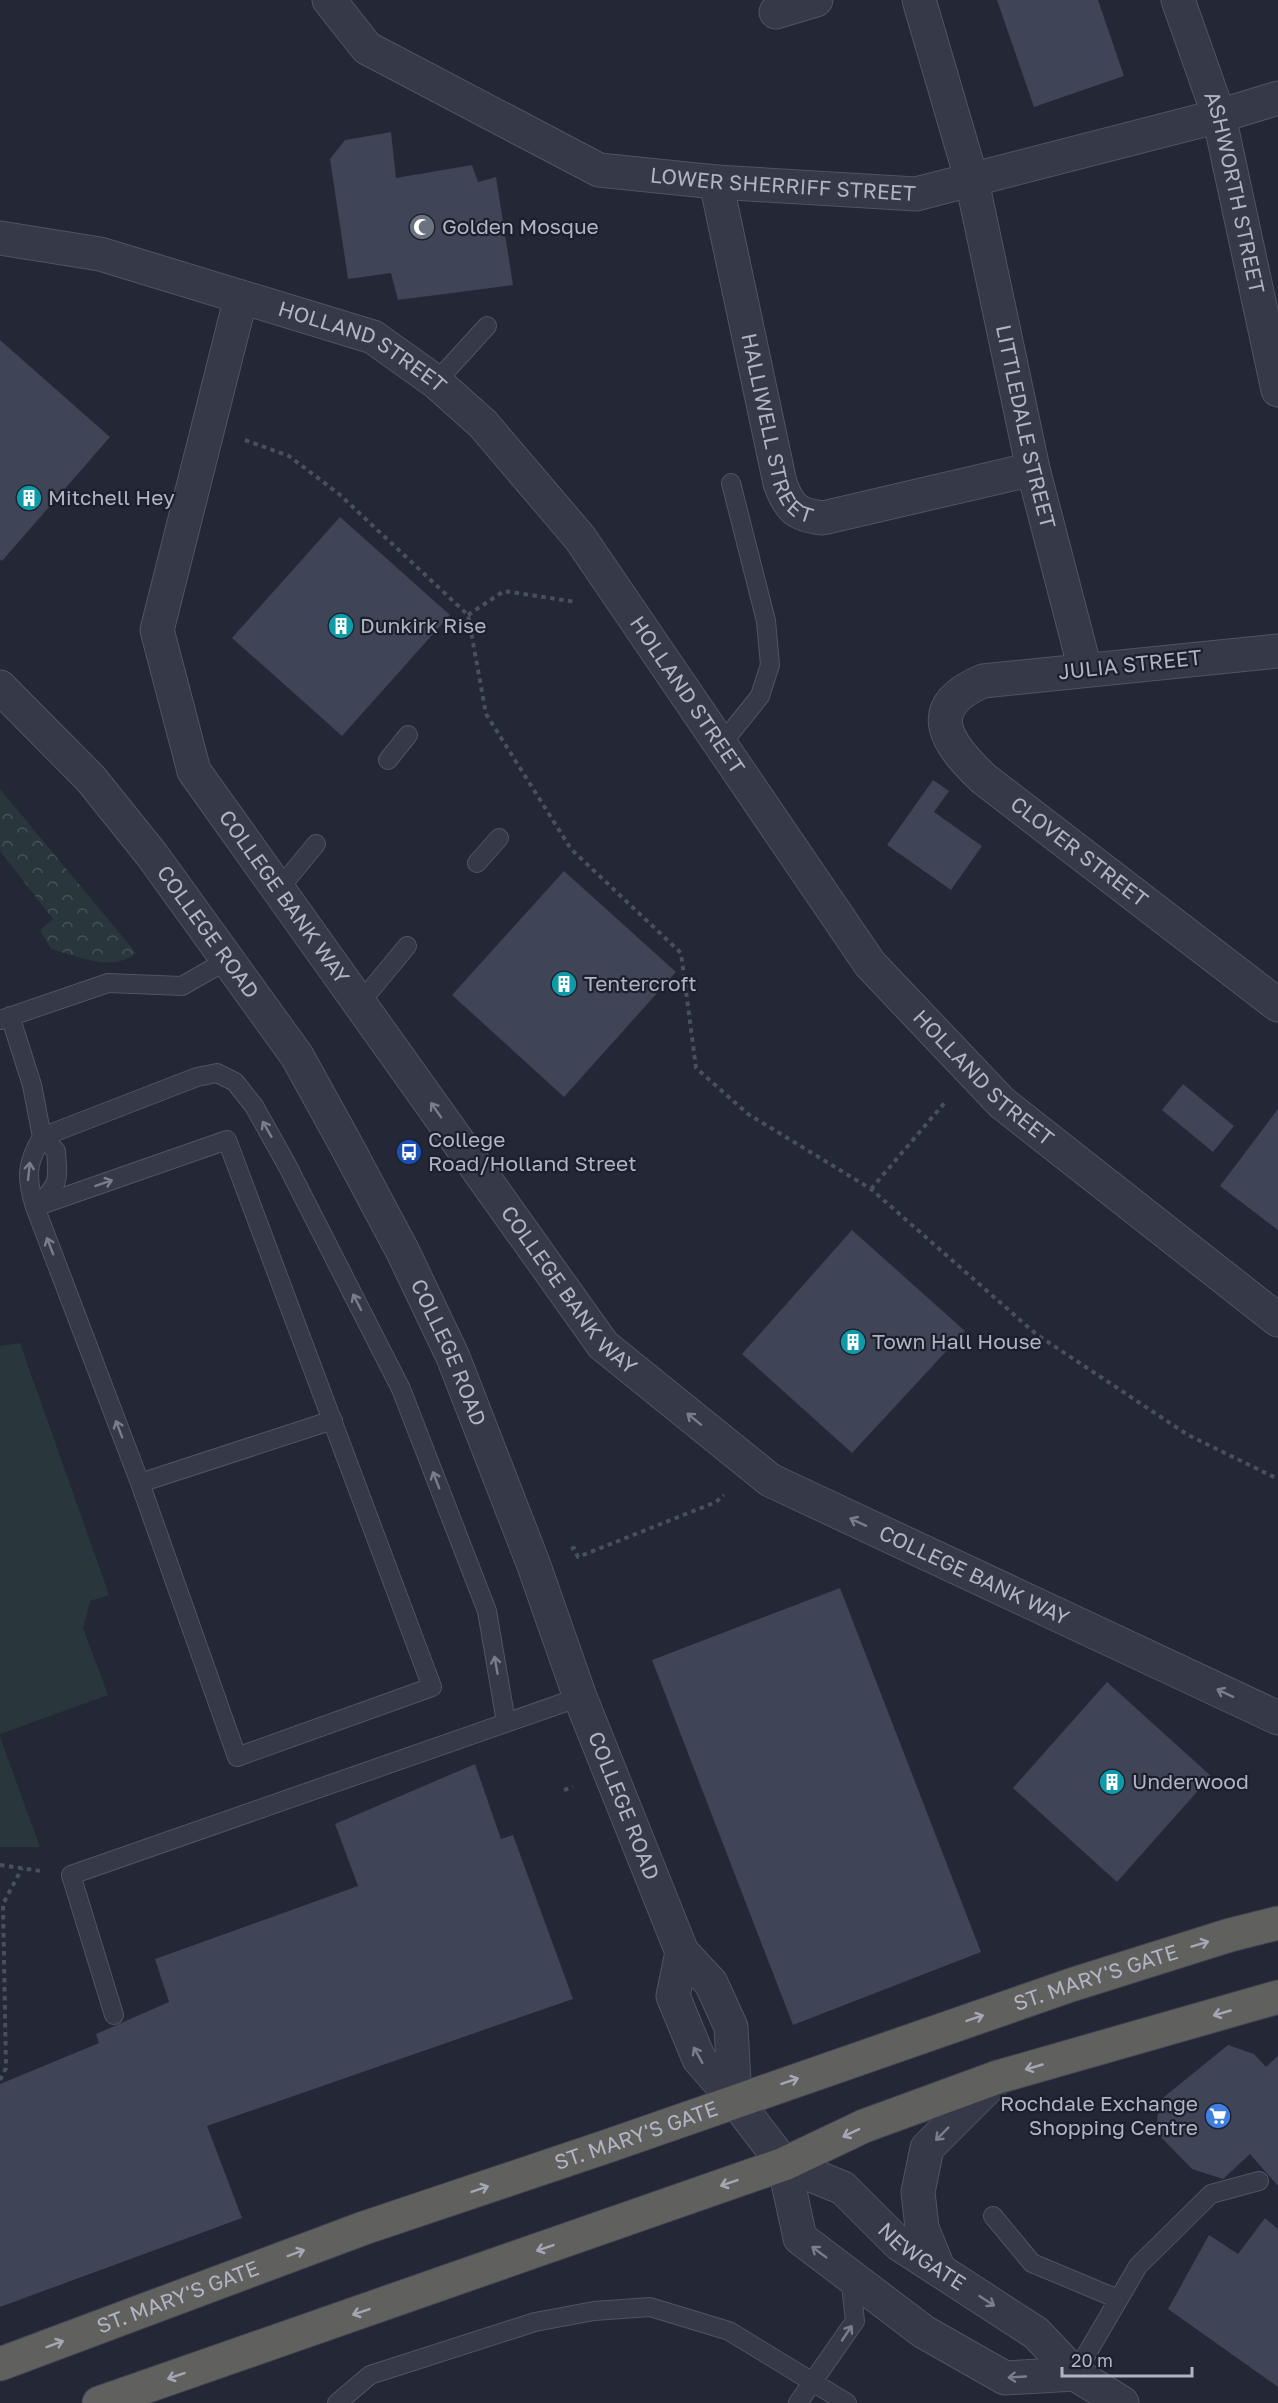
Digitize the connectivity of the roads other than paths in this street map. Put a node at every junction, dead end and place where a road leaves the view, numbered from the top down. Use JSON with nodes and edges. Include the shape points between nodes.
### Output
{"nodes":[{"id":1,"x":329,"y":0,"type":"edge"},
{"id":2,"x":816,"y":0,"type":"edge"},
{"id":3,"x":919,"y":0,"type":"edge"},
{"id":4,"x":1178,"y":0,"type":"edge"},
{"id":5,"x":776,"y":12,"type":"dead end"},
{"id":6,"x":1278,"y":98,"type":"edge"},
{"id":7,"x":1219,"y":116,"type":"junction"},
{"id":8,"x":972,"y":181,"type":"junction"},
{"id":9,"x":716,"y":182,"type":"junction"},
{"id":10,"x":0,"y":238,"type":"edge"},
{"id":11,"x":241,"y":297,"type":"junction"},
{"id":12,"x":487,"y":326,"type":"dead end"},
{"id":13,"x":436,"y":382,"type":"junction"},
{"id":14,"x":1278,"y":390,"type":"edge"},
{"id":15,"x":1033,"y":469,"type":"junction"},
{"id":16,"x":731,"y":483,"type":"dead end"},
{"id":17,"x":1278,"y":651,"type":"edge"},
{"id":18,"x":1085,"y":669,"type":"junction"},
{"id":19,"x":983,"y":681,"type":"joint"},
{"id":20,"x":0,"y":687,"type":"edge"},
{"id":21,"x":408,"y":735,"type":"dead end"},
{"id":22,"x":720,"y":746,"type":"junction"},
{"id":23,"x":388,"y":760,"type":"dead end"},
{"id":24,"x":499,"y":838,"type":"dead end"},
{"id":25,"x":316,"y":844,"type":"dead end"},
{"id":26,"x":477,"y":863,"type":"dead end"},
{"id":27,"x":279,"y":889,"type":"junction"},
{"id":28,"x":407,"y":946,"type":"dead end"},
{"id":29,"x":229,"y":959,"type":"junction"},
{"id":30,"x":360,"y":1002,"type":"junction"},
{"id":31,"x":1278,"y":1005,"type":"edge"},
{"id":32,"x":5,"y":1018,"type":"edge"},
{"id":33,"x":42,"y":1137,"type":"junction"},
{"id":34,"x":35,"y":1207,"type":"junction"},
{"id":35,"x":1278,"y":1320,"type":"edge"},
{"id":36,"x":333,"y":1420,"type":"junction"},
{"id":37,"x":140,"y":1483,"type":"junction"},
{"id":38,"x":580,"y":1697,"type":"junction"},
{"id":39,"x":1278,"y":1718,"type":"edge"},
{"id":40,"x":507,"y":1722,"type":"junction"},
{"id":41,"x":1278,"y":1923,"type":"edge"},
{"id":42,"x":682,"y":1952,"type":"junction"},
{"id":43,"x":1278,"y":1997,"type":"edge"},
{"id":44,"x":114,"y":2015,"type":"dead end"},
{"id":45,"x":998,"y":2077,"type":"junction"},
{"id":46,"x":735,"y":2100,"type":"junction"},
{"id":47,"x":784,"y":2164,"type":"junction"},
{"id":48,"x":1259,"y":2181,"type":"dead end"},
{"id":49,"x":993,"y":2216,"type":"dead end"},
{"id":50,"x":939,"y":2270,"type":"junction"},
{"id":51,"x":850,"y":2276,"type":"junction"},
{"id":52,"x":1119,"y":2299,"type":"junction"},
{"id":53,"x":0,"y":2364,"type":"edge"},
{"id":54,"x":1075,"y":2374,"type":"junction"},
{"id":55,"x":814,"y":2382,"type":"junction"},
{"id":56,"x":99,"y":2403,"type":"edge"},
{"id":57,"x":337,"y":2403,"type":"edge"},
{"id":58,"x":798,"y":2403,"type":"edge"},
{"id":59,"x":847,"y":2403,"type":"edge"},
{"id":60,"x":1122,"y":2403,"type":"edge"}],
"edges":[{"from":1,"to":9,"type":"street","name":"LOWER SHERRIFF STREET","via":[[367,48],[599,170]]},
{"from":2,"to":5,"type":"street"},
{"from":3,"to":8,"type":"street","name":"LITTLEDALE STREET"},
{"from":4,"to":7,"type":"street","name":"ASHWORTH STREET"},
{"from":6,"to":7,"type":"street","name":"LOWER SHERRIFF STREET"},
{"from":7,"to":8,"type":"street","name":"LOWER SHERRIFF STREET"},
{"from":7,"to":14,"type":"street","name":"ASHWORTH STREET"},
{"from":8,"to":9,"type":"street","name":"LOWER SHERRIFF STREET","via":[[916,194]]},
{"from":8,"to":15,"type":"street","name":"LITTLEDALE STREET"},
{"from":9,"to":15,"type":"street","name":"HALLIWELL STREET","via":[[780,483],[794,509],[823,518]]},
{"from":10,"to":11,"type":"street","name":"HOLLAND STREET","via":[[100,254]]},
{"from":11,"to":13,"type":"street","name":"HOLLAND STREET","via":[[373,337]]},
{"from":11,"to":27,"type":"street","name":"COLLEGE BANK WAY","via":[[158,630],[194,771]]},
{"from":12,"to":13,"type":"lane"},
{"from":13,"to":22,"type":"street","name":"HOLLAND STREET","via":[[483,424],[580,538]]},
{"from":15,"to":18,"type":"street","name":"LITTLEDALE STREET"},
{"from":16,"to":22,"type":"lane","via":[[766,621],[770,665],[760,696]]},
{"from":17,"to":18,"type":"street","name":"JULIA STREET"},
{"from":18,"to":19,"type":"street","name":"JULIA STREET"},
{"from":19,"to":31,"type":"street","name":"CLOVER STREET","via":[[964,689],[948,707],[946,731],[964,760]]},
{"from":20,"to":29,"type":"street","name":"COLLEGE ROAD","via":[[91,779]]},
{"from":21,"to":23,"type":"lane"},
{"from":22,"to":35,"type":"street","name":"HOLLAND STREET","via":[[870,964],[1002,1103]]},
{"from":24,"to":26,"type":"lane"},
{"from":25,"to":27,"type":"lane"},
{"from":27,"to":30,"type":"street","name":"COLLEGE BANK WAY"},
{"from":28,"to":30,"type":"lane"},
{"from":29,"to":32,"type":"lane","via":[[182,986],[108,983]]},
{"from":29,"to":38,"type":"street","name":"COLLEGE ROAD","via":[[297,1056],[402,1250],[458,1368]]},
{"from":39,"to":30,"type":"street","name":"COLLEGE BANK WAY","one_way":true,"via":[[762,1474],[603,1345]]},
{"from":32,"to":33,"type":"lane","via":[[32,1085]]},
{"from":34,"to":33,"type":"lane","one_way":true,"via":[[28,1172]]},
{"from":33,"to":34,"type":"lane","via":[[56,1151],[57,1178],[54,1189]]},
{"from":40,"to":33,"type":"lane","one_way":true,"via":[[487,1611],[401,1389],[287,1165],[254,1106],[235,1082],[217,1073],[197,1077]]},
{"from":34,"to":36,"type":"lane","one_way":true,"via":[[227,1140]]},
{"from":37,"to":34,"type":"lane","one_way":true},
{"from":36,"to":37,"type":"lane"},
{"from":36,"to":37,"type":"lane","via":[[432,1687],[237,1757]]},
{"from":38,"to":40,"type":"lane"},
{"from":38,"to":42,"type":"street","name":"COLLEGE ROAD"},
{"from":40,"to":44,"type":"lane","via":[[71,1875]]},
{"from":46,"to":41,"type":"highway","name":"ST. MARY'S GATE","one_way":true,"via":[[1071,1985]]},
{"from":42,"to":46,"type":"street","name":"COLLEGE ROAD","via":[[711,1983],[731,2026]]},
{"from":46,"to":42,"type":"street","one_way":true,"via":[[699,2059],[673,1996]]},
{"from":43,"to":45,"type":"highway","one_way":true},
{"from":45,"to":47,"type":"highway","one_way":true,"via":[[864,2126]]},
{"from":45,"to":50,"type":"street","one_way":true,"via":[[927,2148],[918,2192],[922,2228]]},
{"from":46,"to":47,"type":"street"},
{"from":53,"to":46,"type":"highway","name":"ST. MARY'S GATE","one_way":true,"via":[[364,2228]]},
{"from":47,"to":50,"type":"street","name":"NEWGATE","via":[[843,2188],[899,2244]]},
{"from":51,"to":47,"type":"street","one_way":true,"via":[[800,2238]]},
{"from":47,"to":56,"type":"highway","one_way":true},
{"from":48,"to":52,"type":"lane","via":[[1211,2194],[1138,2266]]},
{"from":49,"to":52,"type":"lane","via":[[1032,2263]]},
{"from":50,"to":54,"type":"street","name":"NEWGATE","one_way":true,"via":[[1036,2333]]},
{"from":54,"to":51,"type":"street","one_way":true,"via":[[1005,2378],[924,2332]]},
{"from":55,"to":51,"type":"lane","one_way":true,"via":[[855,2321]]},
{"from":52,"to":54,"type":"lane"},
{"from":54,"to":60,"type":"street","name":"NEWGATE"},
{"from":55,"to":57,"type":"lane","via":[[729,2331],[650,2307],[594,2311],[535,2322],[370,2375]]},
{"from":55,"to":58,"type":"lane"},
{"from":55,"to":59,"type":"lane"}]}
